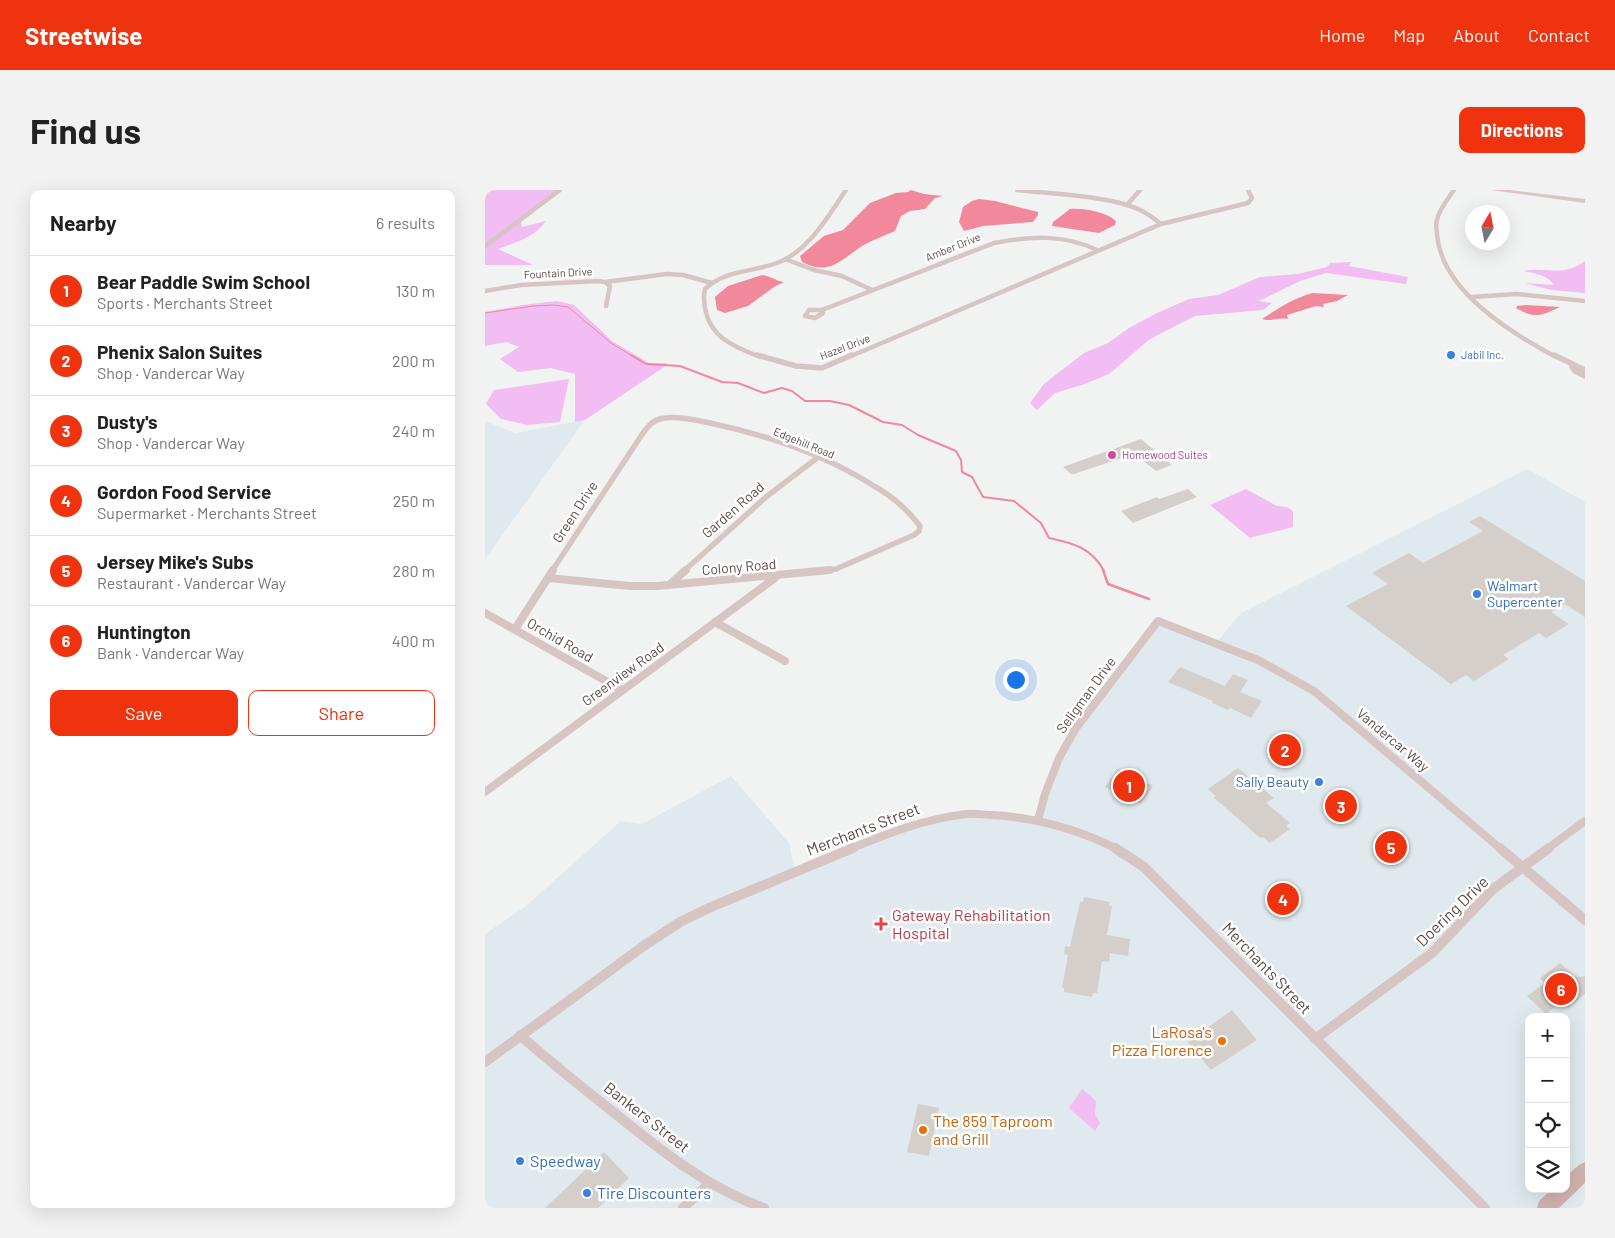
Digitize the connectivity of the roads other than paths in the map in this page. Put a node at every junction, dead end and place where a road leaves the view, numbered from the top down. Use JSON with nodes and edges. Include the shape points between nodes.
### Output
{"nodes":[{"id":1,"x":561,"y":190,"type":"edge"},
{"id":2,"x":846,"y":190,"type":"edge"},
{"id":3,"x":1017,"y":190,"type":"edge"},
{"id":4,"x":1140,"y":190,"type":"edge"},
{"id":5,"x":1248,"y":190,"type":"edge"},
{"id":6,"x":1454,"y":190,"type":"edge"},
{"id":7,"x":1494,"y":190,"type":"edge"},
{"id":8,"x":1518,"y":190,"type":"edge"},
{"id":9,"x":1585,"y":197,"type":"edge"},
{"id":10,"x":1585,"y":201,"type":"edge"},
{"id":11,"x":1127,"y":205,"type":"junction"},
{"id":12,"x":1161,"y":224,"type":"junction"},
{"id":13,"x":485,"y":246,"type":"edge"},
{"id":14,"x":1097,"y":250,"type":"junction"},
{"id":15,"x":785,"y":260,"type":"junction"},
{"id":16,"x":605,"y":282,"type":"junction"},
{"id":17,"x":712,"y":283,"type":"junction"},
{"id":18,"x":872,"y":290,"type":"junction"},
{"id":19,"x":485,"y":291,"type":"edge"},
{"id":20,"x":1471,"y":297,"type":"junction"},
{"id":21,"x":1585,"y":301,"type":"edge"},
{"id":22,"x":606,"y":306,"type":"dead end"},
{"id":23,"x":822,"y":310,"type":"dead end"},
{"id":24,"x":1571,"y":365,"type":"junction"},
{"id":25,"x":1585,"y":370,"type":"edge"},
{"id":26,"x":1585,"y":376,"type":"edge"},
{"id":27,"x":663,"y":418,"type":"joint"},
{"id":28,"x":817,"y":458,"type":"junction"},
{"id":29,"x":920,"y":526,"type":"joint"},
{"id":30,"x":777,"y":576,"type":"junction"},
{"id":31,"x":548,"y":578,"type":"junction"},
{"id":32,"x":669,"y":585,"type":"junction"},
{"id":33,"x":485,"y":613,"type":"edge"},
{"id":34,"x":1158,"y":621,"type":"joint"},
{"id":35,"x":715,"y":622,"type":"junction"},
{"id":36,"x":515,"y":629,"type":"junction"},
{"id":37,"x":785,"y":661,"type":"dead end"},
{"id":38,"x":623,"y":690,"type":"junction"},
{"id":39,"x":485,"y":792,"type":"edge"},
{"id":40,"x":1038,"y":820,"type":"junction"},
{"id":41,"x":1585,"y":821,"type":"edge"},
{"id":42,"x":1522,"y":868,"type":"junction"},
{"id":43,"x":1585,"y":920,"type":"edge"},
{"id":44,"x":520,"y":1036,"type":"junction"},
{"id":45,"x":1315,"y":1039,"type":"junction"},
{"id":46,"x":485,"y":1062,"type":"edge"},
{"id":47,"x":1585,"y":1171,"type":"edge"},
{"id":48,"x":709,"y":1184,"type":"junction"},
{"id":49,"x":1570,"y":1185,"type":"edge"},
{"id":50,"x":1562,"y":1193,"type":"edge"},
{"id":51,"x":683,"y":1208,"type":"edge"},
{"id":52,"x":764,"y":1208,"type":"edge"},
{"id":53,"x":1485,"y":1208,"type":"edge"},
{"id":54,"x":1546,"y":1208,"type":"edge"}],
"edges":[{"from":1,"to":13,"type":"street"},
{"from":2,"to":15,"type":"street","via":[[798,251]]},
{"from":3,"to":11,"type":"street"},
{"from":4,"to":11,"type":"street"},
{"from":5,"to":12,"type":"street","name":"Hazel Drive","via":[[1252,198],[1248,203]]},
{"from":6,"to":20,"type":"street","via":[[1437,218],[1436,236],[1440,254],[1449,270]]},
{"from":7,"to":10,"type":"main road"},
{"from":8,"to":9,"type":"main road"},
{"from":11,"to":12,"type":"street","via":[[1143,211]]},
{"from":12,"to":14,"type":"street","name":"Hazel Drive"},
{"from":14,"to":17,"type":"street","name":"Hazel Drive","via":[[821,368],[788,364],[723,340],[712,329],[707,316],[703,293]]},
{"from":14,"to":18,"type":"street","name":"Amber Drive","via":[[1068,240],[1004,240]]},
{"from":15,"to":17,"type":"street","via":[[722,277]]},
{"from":15,"to":18,"type":"street","via":[[842,276]]},
{"from":16,"to":17,"type":"street","via":[[683,274]]},
{"from":16,"to":19,"type":"street","name":"Fountain Drive","via":[[590,280],[521,285]]},
{"from":16,"to":22,"type":"street","name":"Fountain Drive","via":[[611,289]]},
{"from":18,"to":23,"type":"street","name":"Amber Drive"},
{"from":20,"to":21,"type":"street","via":[[1517,294]]},
{"from":20,"to":24,"type":"street","via":[[1516,332]]},
{"from":24,"to":25,"type":"street"},
{"from":24,"to":26,"type":"street"},
{"from":27,"to":28,"type":"street","name":"Edgehill Road","via":[[706,422],[767,438]]},
{"from":27,"to":31,"type":"street","name":"Green Drive","via":[[653,421],[576,530]]},
{"from":28,"to":29,"type":"street","name":"Edgehill Road","via":[[875,486],[911,513]]},
{"from":28,"to":32,"type":"street","name":"Garden Road","via":[[767,497]]},
{"from":29,"to":30,"type":"street","name":"Colony Road","via":[[914,535],[837,569]]},
{"from":30,"to":32,"type":"street","name":"Colony Road"},
{"from":30,"to":35,"type":"street","name":"Greenview Road"},
{"from":31,"to":32,"type":"street","name":"Colony Road","via":[[631,586]]},
{"from":31,"to":36,"type":"street","name":"Green Drive"},
{"from":33,"to":36,"type":"street","name":"Orchid Road"},
{"from":34,"to":40,"type":"street","name":"Seligman Drive","via":[[1075,728],[1059,758]]},
{"from":34,"to":42,"type":"street","name":"Vandercar Way","via":[[1290,675],[1317,693]]},
{"from":35,"to":37,"type":"street"},
{"from":35,"to":38,"type":"street","name":"Greenview Road"},
{"from":36,"to":38,"type":"street","name":"Orchid Road"},
{"from":38,"to":39,"type":"street","name":"Greenview Road"},
{"from":40,"to":44,"type":"street","name":"Merchants Street","via":[[968,814],[923,822],[759,886],[680,922]]},
{"from":40,"to":45,"type":"street","name":"Merchants Street","via":[[1091,836],[1144,867]]},
{"from":41,"to":42,"type":"street","name":"Doering Drive"},
{"from":42,"to":43,"type":"street","name":"Vandercar Way"},
{"from":42,"to":45,"type":"street","name":"Doering Drive","via":[[1481,899],[1432,953]]},
{"from":44,"to":46,"type":"street","name":"Merchants Street"},
{"from":44,"to":48,"type":"street","name":"Bankers Street"},
{"from":45,"to":53,"type":"street","name":"Merchants Street"},
{"from":47,"to":49,"type":"main road"},
{"from":48,"to":51,"type":"street"},
{"from":48,"to":52,"type":"street","name":"Bankers Street"},
{"from":50,"to":54,"type":"main road"}]}
